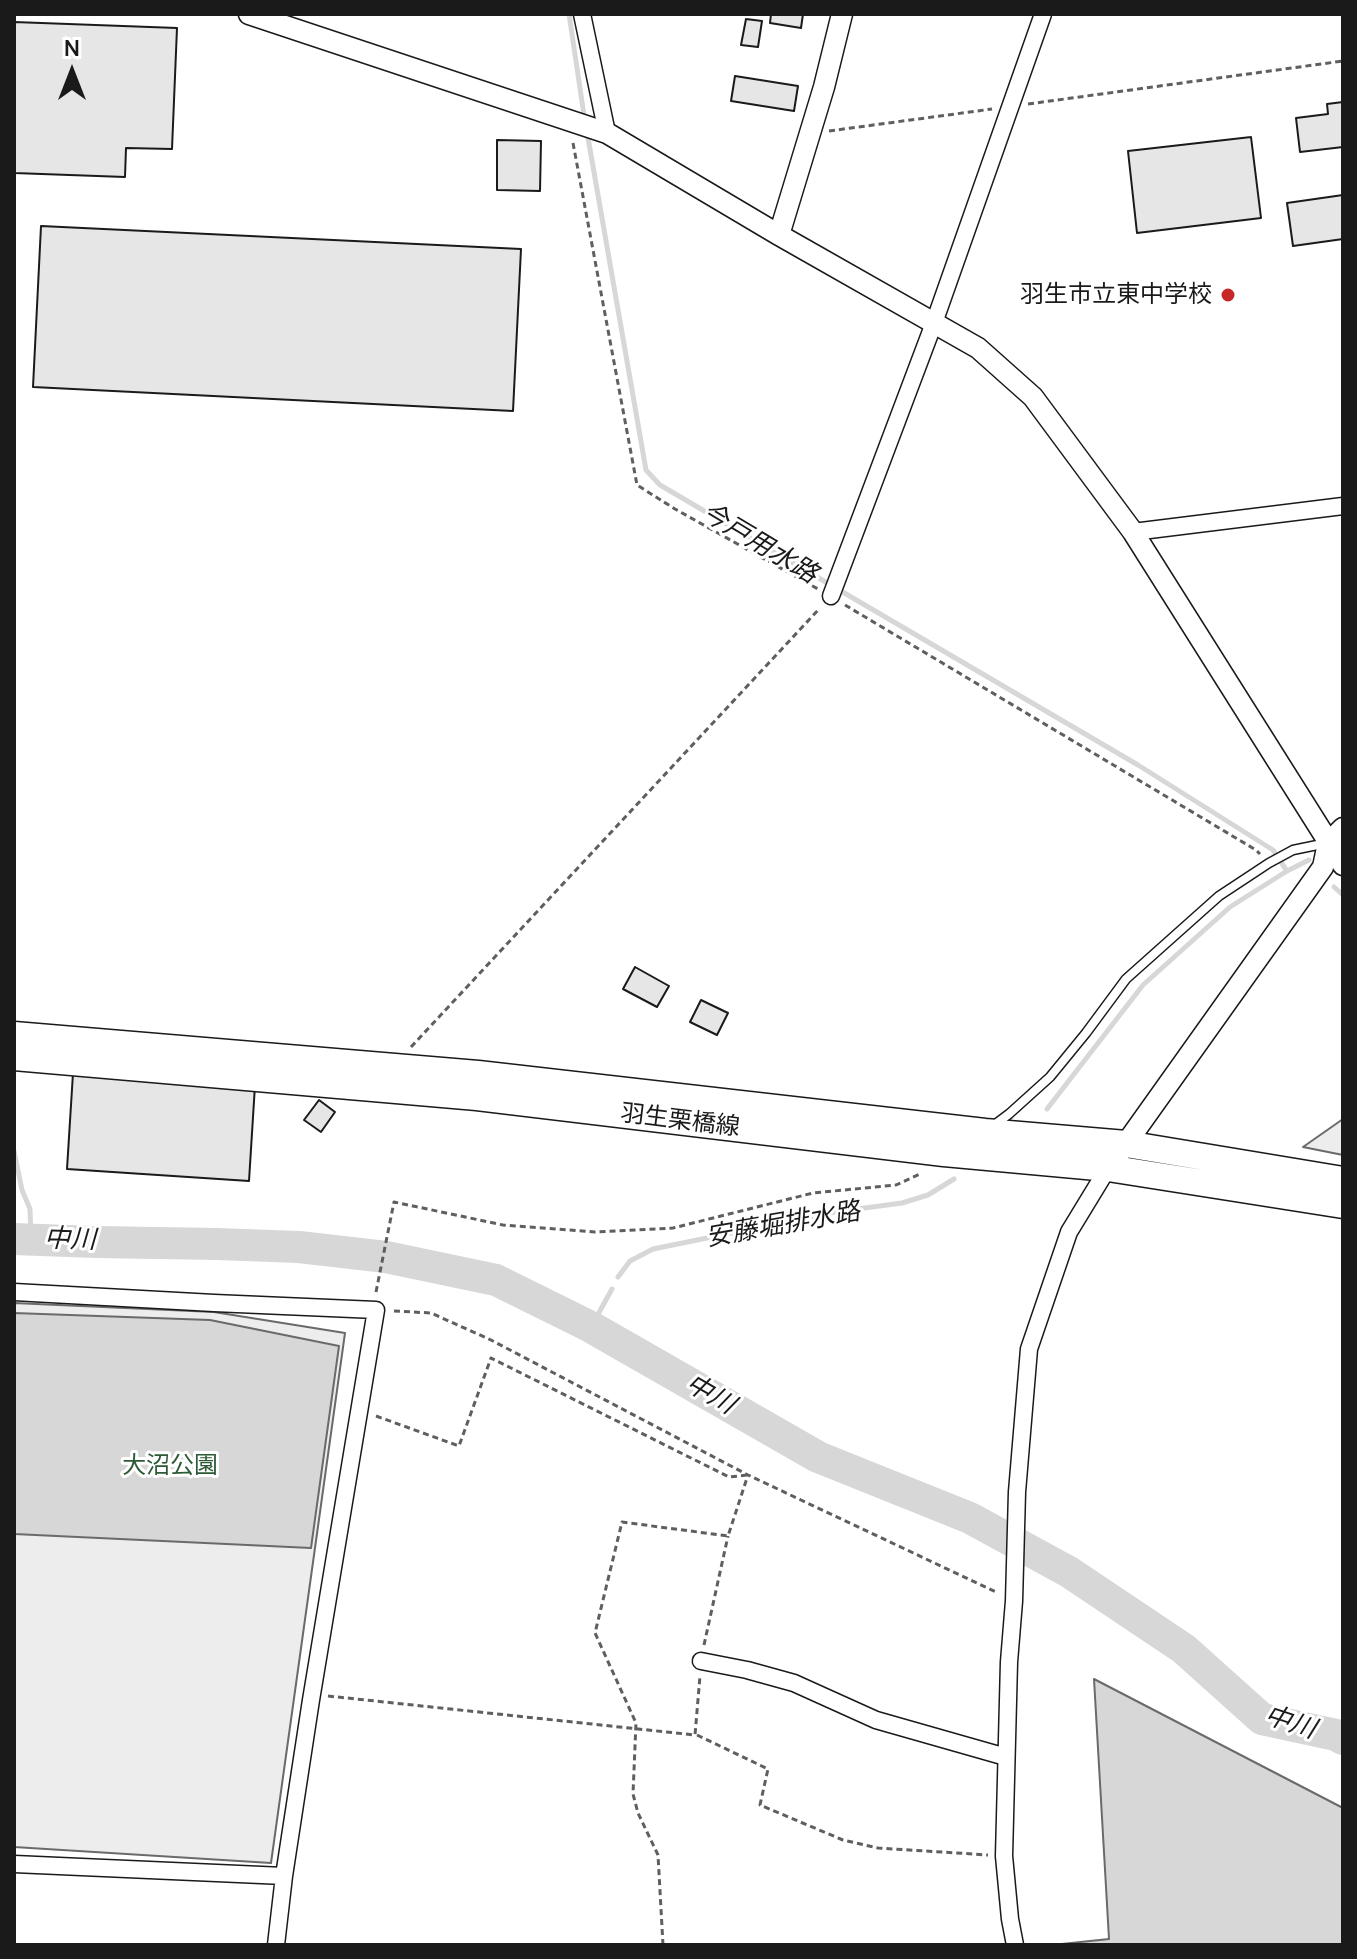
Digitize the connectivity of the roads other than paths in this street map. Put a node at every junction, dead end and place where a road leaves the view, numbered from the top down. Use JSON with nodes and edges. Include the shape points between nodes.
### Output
{"nodes":[{"id":1,"x":249,"y":14,"type":"edge"},
{"id":2,"x":582,"y":14,"type":"edge"},
{"id":3,"x":842,"y":14,"type":"edge"},
{"id":4,"x":1043,"y":14,"type":"edge"},
{"id":5,"x":607,"y":133,"type":"junction"},
{"id":6,"x":779,"y":235,"type":"junction"},
{"id":7,"x":934,"y":323,"type":"junction"},
{"id":8,"x":1343,"y":506,"type":"edge"},
{"id":9,"x":1133,"y":532,"type":"junction"},
{"id":10,"x":831,"y":596,"type":"road end"},
{"id":11,"x":1343,"y":828,"type":"edge"},
{"id":12,"x":1328,"y":843,"type":"junction"},
{"id":13,"x":1343,"y":865,"type":"edge"},
{"id":14,"x":14,"y":1035,"type":"edge"},
{"id":15,"x":14,"y":1057,"type":"edge"},
{"id":16,"x":985,"y":1132,"type":"junction"},
{"id":17,"x":1126,"y":1144,"type":"junction"},
{"id":18,"x":1108,"y":1168,"type":"junction"},
{"id":19,"x":1343,"y":1180,"type":"edge"},
{"id":20,"x":1343,"y":1205,"type":"edge"},
{"id":21,"x":14,"y":1292,"type":"edge"},
{"id":22,"x":701,"y":1661,"type":"road end"},
{"id":23,"x":1006,"y":1757,"type":"junction"},
{"id":24,"x":14,"y":1864,"type":"edge"},
{"id":25,"x":284,"y":1876,"type":"junction"},
{"id":26,"x":276,"y":1945,"type":"edge"},
{"id":27,"x":1015,"y":1945,"type":"edge"}],
"edges":[{"from":1,"to":5,"type":"street"},
{"from":2,"to":5,"type":"street"},
{"from":3,"to":6,"type":"street"},
{"from":4,"to":7,"type":"street"},
{"from":5,"to":6,"type":"street"},
{"from":6,"to":7,"type":"street"},
{"from":7,"to":9,"type":"street","via":[[978,348],[1033,397]]},
{"from":7,"to":10,"type":"street"},
{"from":8,"to":9,"type":"street"},
{"from":9,"to":12,"type":"street"},
{"from":11,"to":12,"type":"street"},
{"from":12,"to":13,"type":"street"},
{"from":12,"to":16,"type":"lane","via":[[1293,850],[1219,896],[1126,979],[1050,1077]]},
{"from":12,"to":17,"type":"street","via":[[1323,867]]},
{"from":14,"to":16,"type":"main road","name":"羽生栗橋線","via":[[478,1074]]},
{"from":15,"to":18,"type":"main road","name":"羽生栗橋線","via":[[477,1097]]},
{"from":16,"to":17,"type":"main road","name":"羽生栗橋線"},
{"from":17,"to":18,"type":"street"},
{"from":17,"to":19,"type":"main road","name":"羽生栗橋線"},
{"from":18,"to":20,"type":"main road","name":"羽生栗橋線"},
{"from":18,"to":23,"type":"street","via":[[1069,1232],[1029,1349]]},
{"from":21,"to":25,"type":"street","via":[[376,1310]]},
{"from":22,"to":23,"type":"street","via":[[794,1683],[876,1720]]},
{"from":23,"to":27,"type":"street","via":[[1004,1856]]},
{"from":24,"to":25,"type":"street"},
{"from":25,"to":26,"type":"street"}]}
